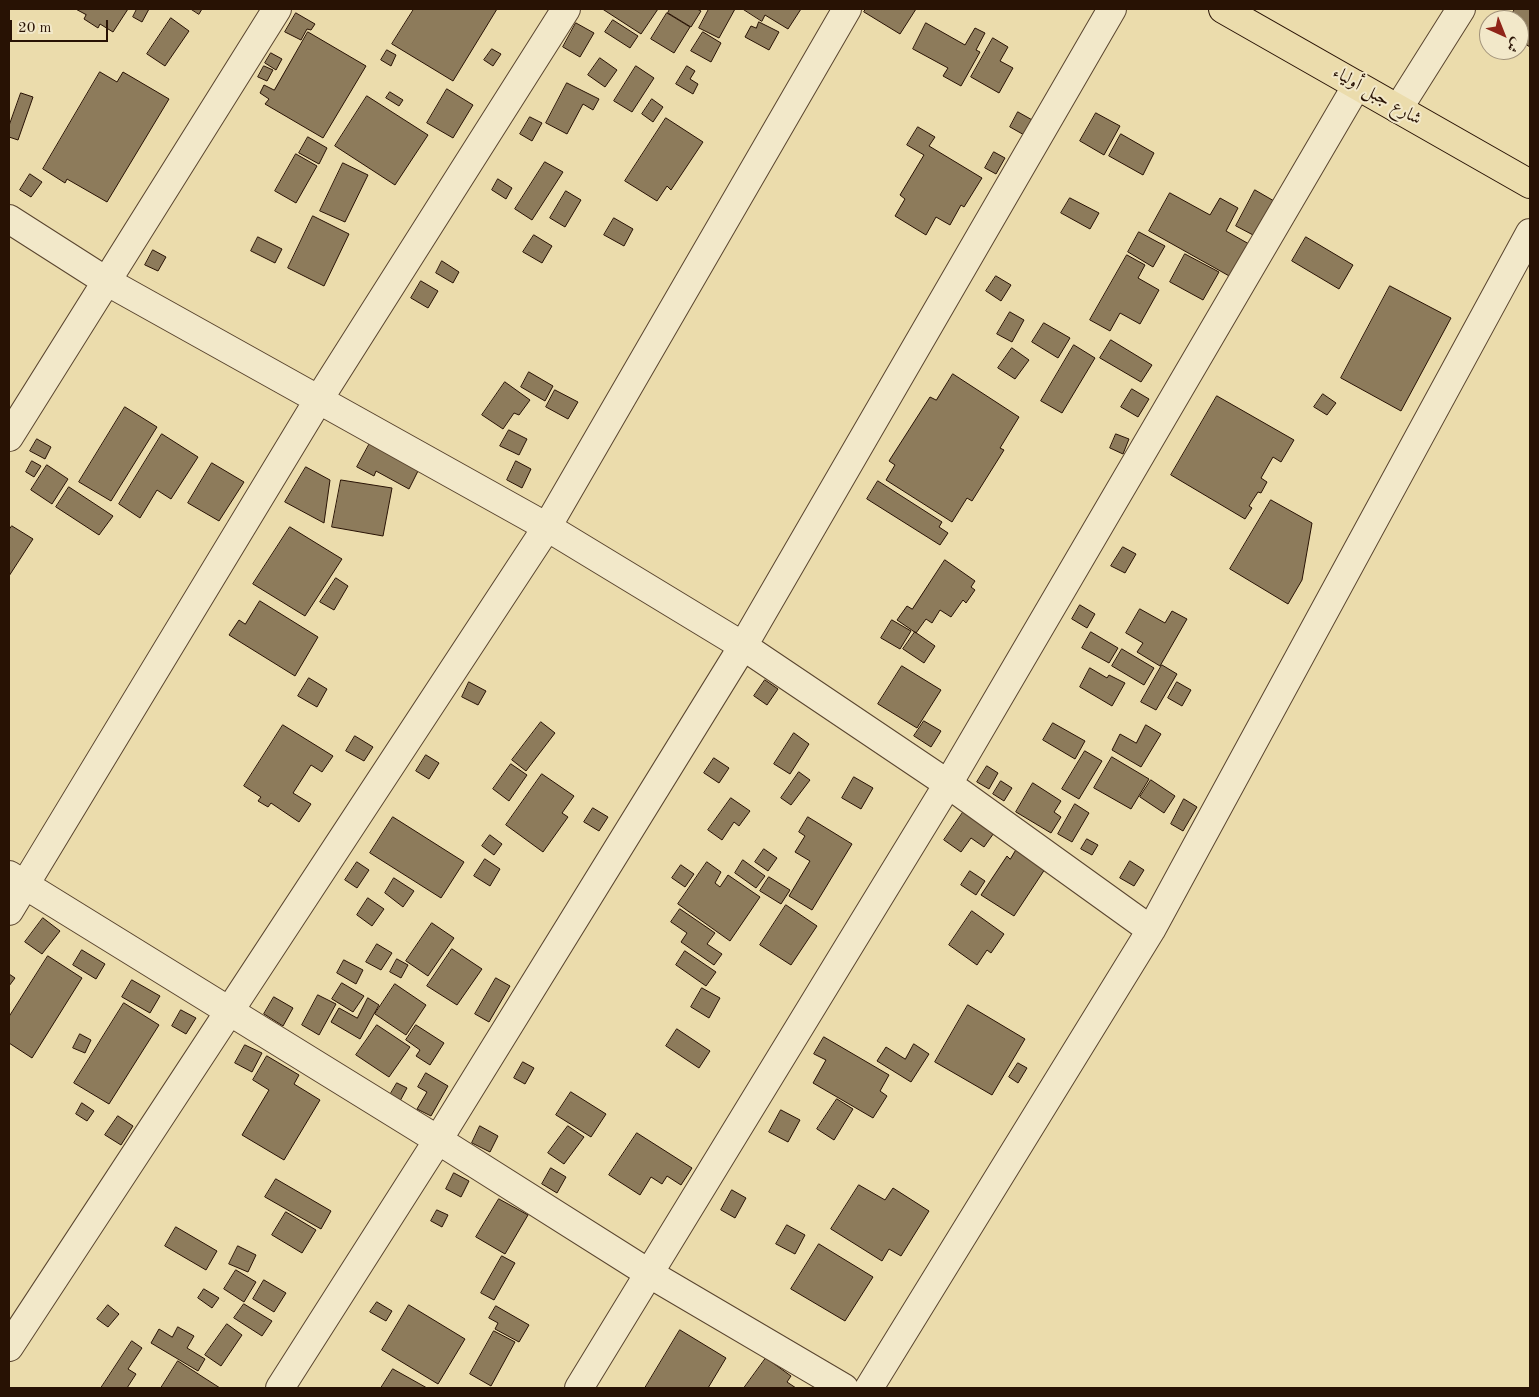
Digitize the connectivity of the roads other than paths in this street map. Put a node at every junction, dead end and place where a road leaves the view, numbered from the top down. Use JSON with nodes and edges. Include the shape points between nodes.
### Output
{"nodes":[{"id":1,"x":277,"y":9,"type":"edge"},
{"id":2,"x":566,"y":9,"type":"edge"},
{"id":3,"x":847,"y":9,"type":"edge"},
{"id":4,"x":1112,"y":9,"type":"edge"},
{"id":5,"x":1223,"y":9,"type":"edge"},
{"id":6,"x":1462,"y":9,"type":"edge"},
{"id":7,"x":1357,"y":85,"type":"junction"},
{"id":8,"x":1398,"y":109,"type":"junction"},
{"id":9,"x":1530,"y":184,"type":"edge"},
{"id":10,"x":9,"y":219,"type":"edge"},
{"id":11,"x":1530,"y":233,"type":"edge"},
{"id":12,"x":106,"y":281,"type":"junction"},
{"id":13,"x":319,"y":399,"type":"junction"},
{"id":14,"x":9,"y":438,"type":"edge"},
{"id":15,"x":547,"y":527,"type":"junction"},
{"id":16,"x":743,"y":646,"type":"junction"},
{"id":17,"x":948,"y":784,"type":"junction"},
{"id":18,"x":17,"y":880,"type":"edge"},
{"id":19,"x":9,"y":911,"type":"edge"},
{"id":20,"x":1151,"y":930,"type":"junction"},
{"id":21,"x":230,"y":1011,"type":"junction"},
{"id":22,"x":438,"y":1140,"type":"junction"},
{"id":23,"x":650,"y":1274,"type":"junction"},
{"id":24,"x":9,"y":1347,"type":"edge"},
{"id":25,"x":280,"y":1388,"type":"edge"},
{"id":26,"x":579,"y":1388,"type":"edge"},
{"id":27,"x":844,"y":1388,"type":"edge"},
{"id":28,"x":869,"y":1388,"type":"edge"}],
"edges":[{"from":1,"to":12,"type":"street"},
{"from":2,"to":13,"type":"street"},
{"from":3,"to":15,"type":"street"},
{"from":4,"to":16,"type":"street"},
{"from":5,"to":7,"type":"highway","name":"شارع جبل أولياء"},
{"from":6,"to":8,"type":"street"},
{"from":7,"to":8,"type":"highway","name":"شارع جبل أولياء"},
{"from":7,"to":17,"type":"street"},
{"from":8,"to":9,"type":"highway","name":"شارع جبل أولياء"},
{"from":10,"to":12,"type":"street"},
{"from":11,"to":20,"type":"street"},
{"from":12,"to":13,"type":"street"},
{"from":12,"to":14,"type":"street"},
{"from":13,"to":15,"type":"street"},
{"from":13,"to":18,"type":"street"},
{"from":15,"to":16,"type":"street"},
{"from":15,"to":21,"type":"street"},
{"from":16,"to":17,"type":"street"},
{"from":16,"to":22,"type":"street"},
{"from":17,"to":20,"type":"street"},
{"from":17,"to":23,"type":"street"},
{"from":18,"to":19,"type":"street"},
{"from":18,"to":21,"type":"street"},
{"from":20,"to":28,"type":"street"},
{"from":21,"to":22,"type":"street"},
{"from":21,"to":24,"type":"street"},
{"from":22,"to":23,"type":"street"},
{"from":22,"to":25,"type":"street"},
{"from":23,"to":26,"type":"street"},
{"from":23,"to":27,"type":"street"}]}
